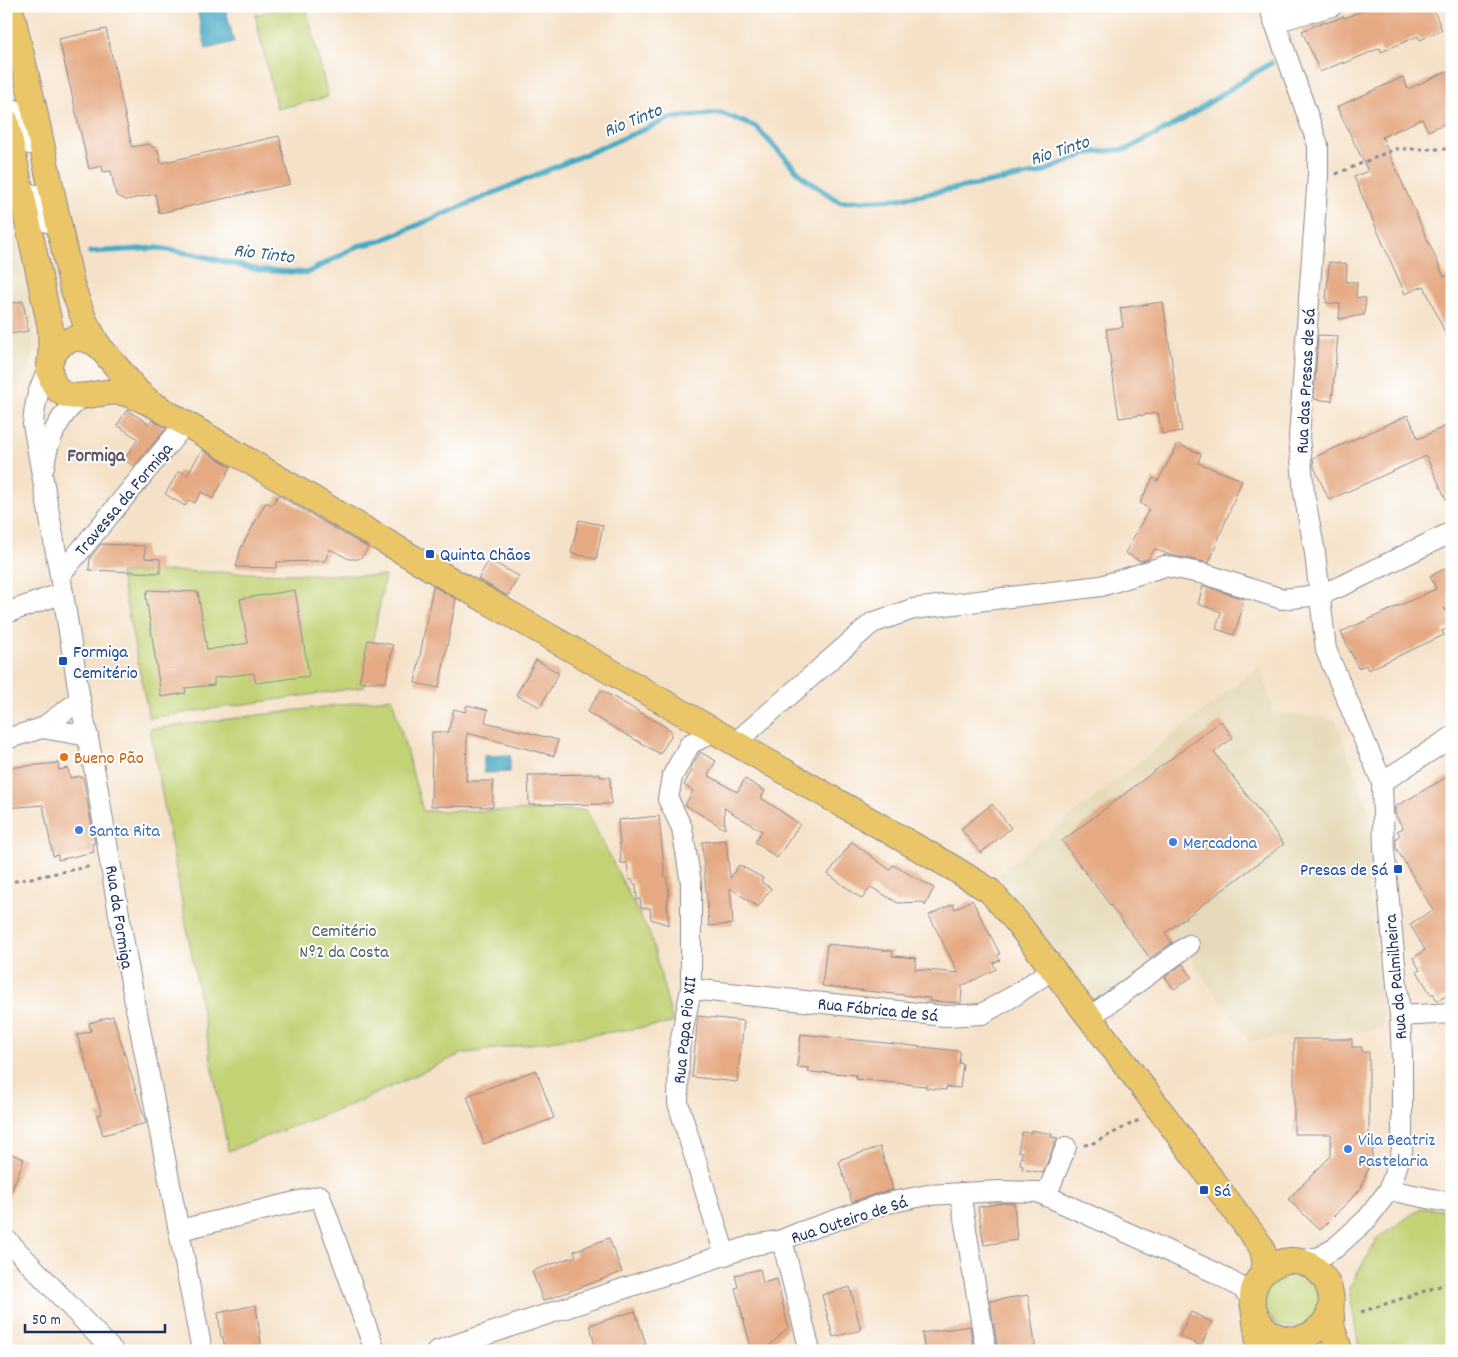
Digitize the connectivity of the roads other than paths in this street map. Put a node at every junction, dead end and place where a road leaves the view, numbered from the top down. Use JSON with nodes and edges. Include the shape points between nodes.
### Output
{"nodes":[{"id":1,"x":10,"y":6,"type":"edge"},
{"id":2,"x":1332,"y":6,"type":"edge"},
{"id":3,"x":1271,"y":14,"type":"edge"},
{"id":4,"x":18,"y":42,"type":"junction"},
{"id":5,"x":6,"y":108,"type":"edge"},
{"id":6,"x":6,"y":121,"type":"edge"},
{"id":7,"x":46,"y":165,"type":"junction"},
{"id":8,"x":23,"y":200,"type":"junction"},
{"id":9,"x":64,"y":249,"type":"junction"},
{"id":10,"x":101,"y":349,"type":"junction"},
{"id":11,"x":50,"y":364,"type":"junction"},
{"id":12,"x":87,"y":396,"type":"junction"},
{"id":13,"x":154,"y":405,"type":"junction"},
{"id":14,"x":186,"y":424,"type":"junction"},
{"id":15,"x":44,"y":481,"type":"junction"},
{"id":16,"x":1452,"y":532,"type":"edge"},
{"id":17,"x":62,"y":584,"type":"junction"},
{"id":18,"x":1320,"y":595,"type":"junction"},
{"id":19,"x":6,"y":613,"type":"edge"},
{"id":20,"x":80,"y":700,"type":"junction"},
{"id":21,"x":42,"y":728,"type":"junction"},
{"id":22,"x":88,"y":736,"type":"junction"},
{"id":23,"x":725,"y":737,"type":"junction"},
{"id":24,"x":1452,"y":737,"type":"edge"},
{"id":25,"x":6,"y":739,"type":"edge"},
{"id":26,"x":1382,"y":782,"type":"junction"},
{"id":27,"x":1189,"y":945,"type":"dead end"},
{"id":28,"x":1053,"y":969,"type":"junction"},
{"id":29,"x":691,"y":989,"type":"junction"},
{"id":30,"x":1452,"y":1012,"type":"edge"},
{"id":31,"x":1400,"y":1016,"type":"junction"},
{"id":32,"x":1090,"y":1017,"type":"junction"},
{"id":33,"x":1066,"y":1147,"type":"road end"},
{"id":34,"x":1389,"y":1190,"type":"junction"},
{"id":35,"x":960,"y":1193,"type":"junction"},
{"id":36,"x":1046,"y":1196,"type":"junction"},
{"id":37,"x":1452,"y":1203,"type":"edge"},
{"id":38,"x":180,"y":1230,"type":"junction"},
{"id":39,"x":1348,"y":1238,"type":"junction"},
{"id":40,"x":6,"y":1239,"type":"edge"},
{"id":41,"x":1256,"y":1239,"type":"junction"},
{"id":42,"x":782,"y":1240,"type":"junction"},
{"id":43,"x":724,"y":1255,"type":"junction"},
{"id":44,"x":1292,"y":1261,"type":"junction"},
{"id":45,"x":1262,"y":1274,"type":"junction"},
{"id":46,"x":1331,"y":1302,"type":"junction"},
{"id":47,"x":1253,"y":1305,"type":"junction"},
{"id":48,"x":1296,"y":1345,"type":"edge"},
{"id":49,"x":113,"y":1351,"type":"edge"},
{"id":50,"x":202,"y":1351,"type":"edge"},
{"id":51,"x":375,"y":1351,"type":"edge"},
{"id":52,"x":437,"y":1351,"type":"edge"},
{"id":53,"x":810,"y":1351,"type":"edge"},
{"id":54,"x":986,"y":1351,"type":"edge"},
{"id":55,"x":1258,"y":1351,"type":"edge"},
{"id":56,"x":1340,"y":1351,"type":"edge"}],
"edges":[{"from":1,"to":4,"type":"main road"},
{"from":2,"to":3,"type":"street"},
{"from":3,"to":18,"type":"street","name":"Rua das Presas de Sá","via":[[1318,145],[1299,437]]},
{"from":4,"to":5,"type":"street","via":[[12,64],[18,92],[16,99]]},
{"from":4,"to":7,"type":"main road"},
{"from":5,"to":7,"type":"street","via":[[20,113],[30,145]]},
{"from":6,"to":8,"type":"main road"},
{"from":7,"to":9,"type":"main road"},
{"from":8,"to":9,"type":"street","via":[[31,194],[42,196],[49,228]]},
{"from":8,"to":11,"type":"main road","via":[[50,326]]},
{"from":9,"to":10,"type":"main road","via":[[77,302]]},
{"from":10,"to":11,"type":"main road","via":[[89,340],[70,340],[55,350]]},
{"from":10,"to":12,"type":"main road","via":[[109,371],[100,389]]},
{"from":10,"to":13,"type":"main road","via":[[138,392]]},
{"from":11,"to":12,"type":"main road","via":[[51,378],[63,393],[72,397]]},
{"from":11,"to":15,"type":"street","name":"Rua da Formiga","via":[[40,384],[34,424]]},
{"from":12,"to":13,"type":"main road","via":[[108,391],[121,392]]},
{"from":12,"to":15,"type":"street","name":"Rua da Formiga","via":[[72,404],[57,426],[44,464]]},
{"from":13,"to":14,"type":"main road"},
{"from":14,"to":17,"type":"street","name":"Travessa da Formiga"},
{"from":14,"to":23,"type":"main road"},
{"from":15,"to":17,"type":"street","name":"Rua da Formiga"},
{"from":16,"to":18,"type":"street","name":"Rua Papa Pio XII"},
{"from":17,"to":19,"type":"street"},
{"from":17,"to":20,"type":"street","name":"Rua da Formiga"},
{"from":18,"to":23,"type":"street","name":"Rua Papa Pio XII","via":[[1282,599],[1205,574],[1165,566],[1101,586],[913,609],[872,623]]},
{"from":18,"to":26,"type":"street","name":"Rua das Presas de Sá","via":[[1326,650]]},
{"from":20,"to":21,"type":"street"},
{"from":20,"to":22,"type":"street","name":"Rua da Formiga"},
{"from":21,"to":22,"type":"street"},
{"from":21,"to":25,"type":"street"},
{"from":22,"to":38,"type":"street","name":"Rua da Formiga","via":[[127,961]]},
{"from":23,"to":28,"type":"main road","via":[[990,891]]},
{"from":23,"to":29,"type":"street","name":"Rua Papa Pio XII","via":[[690,744],[672,777],[668,799],[682,828],[690,883]]},
{"from":24,"to":26,"type":"street"},
{"from":26,"to":31,"type":"street","name":"Rua da Palmilheira","via":[[1384,849]]},
{"from":27,"to":32,"type":"street"},
{"from":28,"to":29,"type":"street","name":"Rua Fábrica de Sá","via":[[982,1014],[945,1016]]},
{"from":28,"to":32,"type":"main road"},
{"from":29,"to":43,"type":"street","name":"Rua Papa Pio XII","via":[[679,1049],[678,1103]]},
{"from":30,"to":31,"type":"street"},
{"from":31,"to":34,"type":"street","name":"Rua da Palmilheira","via":[[1402,1151]]},
{"from":32,"to":41,"type":"main road"},
{"from":33,"to":36,"type":"street"},
{"from":34,"to":37,"type":"street"},
{"from":34,"to":39,"type":"street","name":"Rua da Palmilheira","via":[[1368,1219]]},
{"from":35,"to":36,"type":"street","name":"Rua Outeiro de Sá","via":[[1038,1192]]},
{"from":35,"to":42,"type":"street","name":"Rua Outeiro de Sá","via":[[928,1195],[883,1204]]},
{"from":35,"to":54,"type":"street"},
{"from":36,"to":47,"type":"street","name":"Rua Outeiro de Sá","via":[[1216,1273],[1242,1288]]},
{"from":38,"to":50,"type":"street","name":"Rua da Formiga"},
{"from":38,"to":51,"type":"street","via":[[320,1196]]},
{"from":39,"to":44,"type":"street","name":"Rua da Palmilheira","via":[[1320,1257]]},
{"from":39,"to":46,"type":"street","name":"Rua da Palmilheira","via":[[1334,1263]]},
{"from":40,"to":49,"type":"street"},
{"from":41,"to":44,"type":"main road","via":[[1278,1258]]},
{"from":41,"to":45,"type":"main road","via":[[1264,1254]]},
{"from":42,"to":43,"type":"street","name":"Rua Outeiro de Sá"},
{"from":42,"to":53,"type":"street"},
{"from":43,"to":52,"type":"street","name":"Rua Outeiro de Sá"},
{"from":44,"to":45,"type":"main road","via":[[1272,1266]]},
{"from":44,"to":46,"type":"main road","via":[[1311,1265],[1321,1273],[1328,1284]]},
{"from":45,"to":47,"type":"main road","via":[[1255,1286]]},
{"from":46,"to":48,"type":"main road","via":[[1326,1321]]},
{"from":46,"to":56,"type":"main road","via":[[1332,1327]]},
{"from":47,"to":48,"type":"main road","via":[[1260,1324],[1270,1333]]},
{"from":47,"to":55,"type":"main road"}]}
